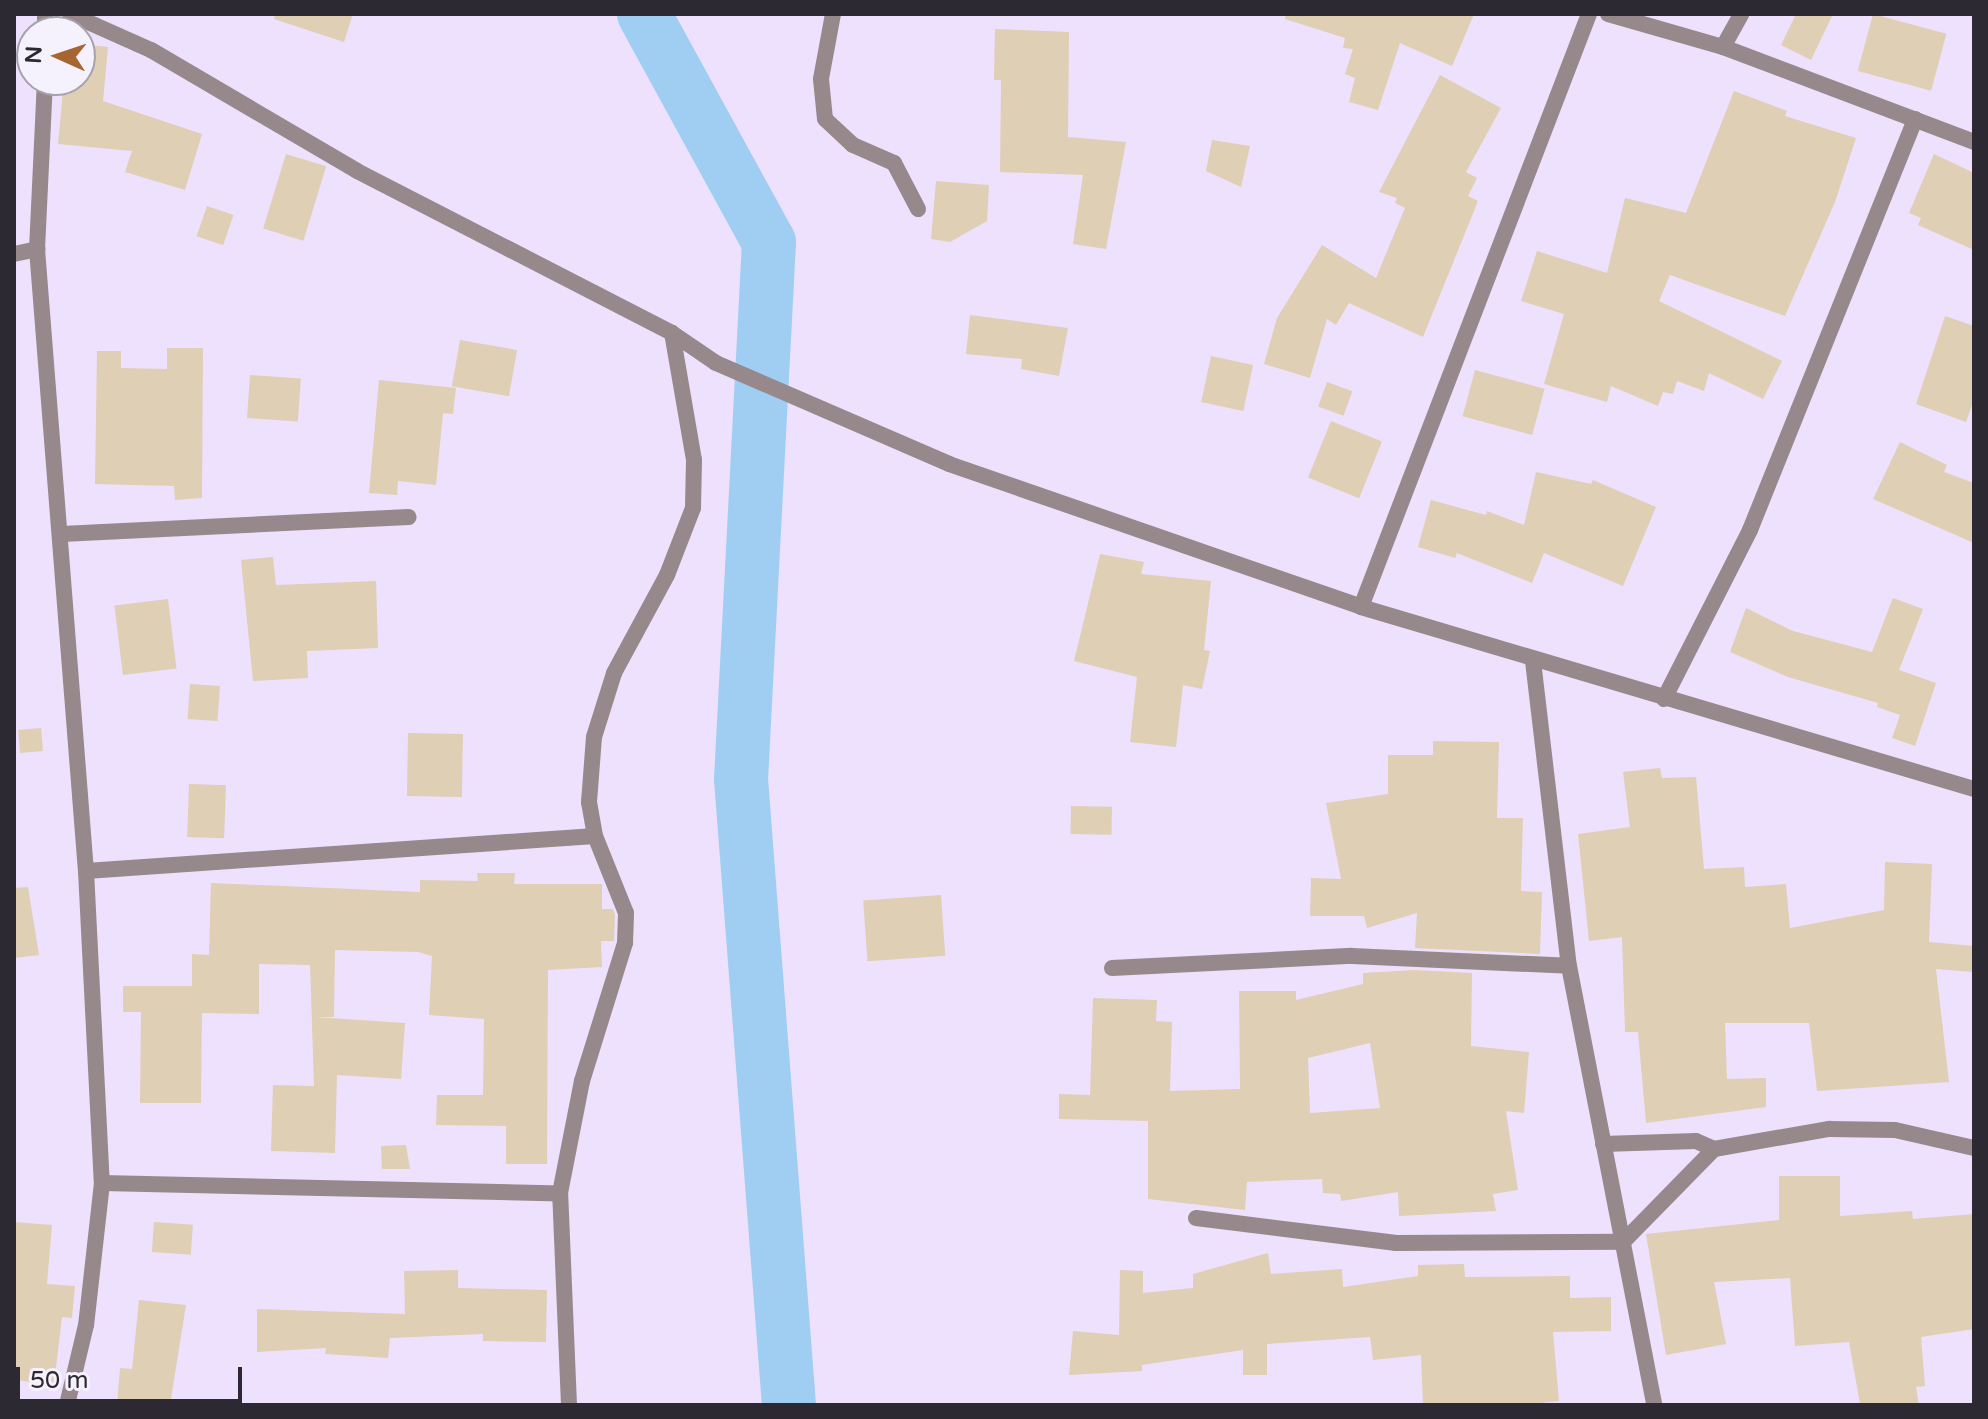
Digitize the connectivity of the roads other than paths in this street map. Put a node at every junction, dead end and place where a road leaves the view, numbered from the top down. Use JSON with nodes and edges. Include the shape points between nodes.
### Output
{"nodes":[{"id":1,"x":70,"y":14,"type":"edge"},
{"id":2,"x":833,"y":14,"type":"edge"},
{"id":3,"x":1589,"y":14,"type":"edge"},
{"id":4,"x":1608,"y":14,"type":"edge"},
{"id":5,"x":1741,"y":14,"type":"edge"},
{"id":6,"x":1723,"y":47,"type":"junction"},
{"id":7,"x":44,"y":96,"type":"edge"},
{"id":8,"x":1915,"y":119,"type":"junction"},
{"id":9,"x":1974,"y":142,"type":"edge"},
{"id":10,"x":918,"y":209,"type":"dead end"},
{"id":11,"x":37,"y":249,"type":"junction"},
{"id":12,"x":14,"y":254,"type":"edge"},
{"id":13,"x":672,"y":333,"type":"junction"},
{"id":14,"x":409,"y":517,"type":"dead end"},
{"id":15,"x":62,"y":534,"type":"junction"},
{"id":16,"x":1361,"y":607,"type":"junction"},
{"id":17,"x":1533,"y":661,"type":"junction"},
{"id":18,"x":1664,"y":699,"type":"junction"},
{"id":19,"x":1974,"y":789,"type":"edge"},
{"id":20,"x":595,"y":836,"type":"junction"},
{"id":21,"x":86,"y":871,"type":"junction"},
{"id":22,"x":1569,"y":966,"type":"junction"},
{"id":23,"x":1112,"y":968,"type":"dead end"},
{"id":24,"x":1603,"y":1144,"type":"junction"},
{"id":25,"x":1974,"y":1148,"type":"edge"},
{"id":26,"x":1714,"y":1149,"type":"junction"},
{"id":27,"x":102,"y":1183,"type":"junction"},
{"id":28,"x":560,"y":1193,"type":"junction"},
{"id":29,"x":1196,"y":1218,"type":"dead end"},
{"id":30,"x":1623,"y":1242,"type":"junction"},
{"id":31,"x":67,"y":1405,"type":"edge"},
{"id":32,"x":569,"y":1405,"type":"edge"},
{"id":33,"x":1654,"y":1405,"type":"edge"}],
"edges":[{"from":1,"to":13,"type":"street","via":[[151,50],[357,171]]},
{"from":2,"to":10,"type":"street","via":[[821,79],[825,119],[853,145],[894,163]]},
{"from":3,"to":16,"type":"street"},
{"from":4,"to":6,"type":"street"},
{"from":5,"to":6,"type":"street"},
{"from":6,"to":8,"type":"street"},
{"from":7,"to":11,"type":"street"},
{"from":8,"to":9,"type":"street"},
{"from":8,"to":18,"type":"street","via":[[1750,530]]},
{"from":11,"to":12,"type":"street"},
{"from":11,"to":15,"type":"street"},
{"from":13,"to":16,"type":"street","via":[[716,363],[949,464]]},
{"from":13,"to":20,"type":"street","via":[[694,460],[693,508],[667,575],[614,673],[594,737],[589,802]]},
{"from":14,"to":15,"type":"street"},
{"from":15,"to":21,"type":"street"},
{"from":16,"to":17,"type":"street"},
{"from":17,"to":18,"type":"street"},
{"from":17,"to":22,"type":"street"},
{"from":18,"to":19,"type":"street"},
{"from":20,"to":21,"type":"street"},
{"from":20,"to":28,"type":"street","via":[[626,913],[625,943],[582,1081]]},
{"from":21,"to":27,"type":"street"},
{"from":22,"to":23,"type":"street","via":[[1352,956]]},
{"from":22,"to":24,"type":"street"},
{"from":24,"to":26,"type":"street","via":[[1696,1141]]},
{"from":24,"to":30,"type":"street"},
{"from":25,"to":26,"type":"street","via":[[1895,1130],[1829,1129]]},
{"from":26,"to":30,"type":"street"},
{"from":27,"to":28,"type":"street"},
{"from":27,"to":31,"type":"street","via":[[86,1325]]},
{"from":28,"to":32,"type":"street"},
{"from":29,"to":30,"type":"street","via":[[1396,1243]]},
{"from":30,"to":33,"type":"street"}]}
